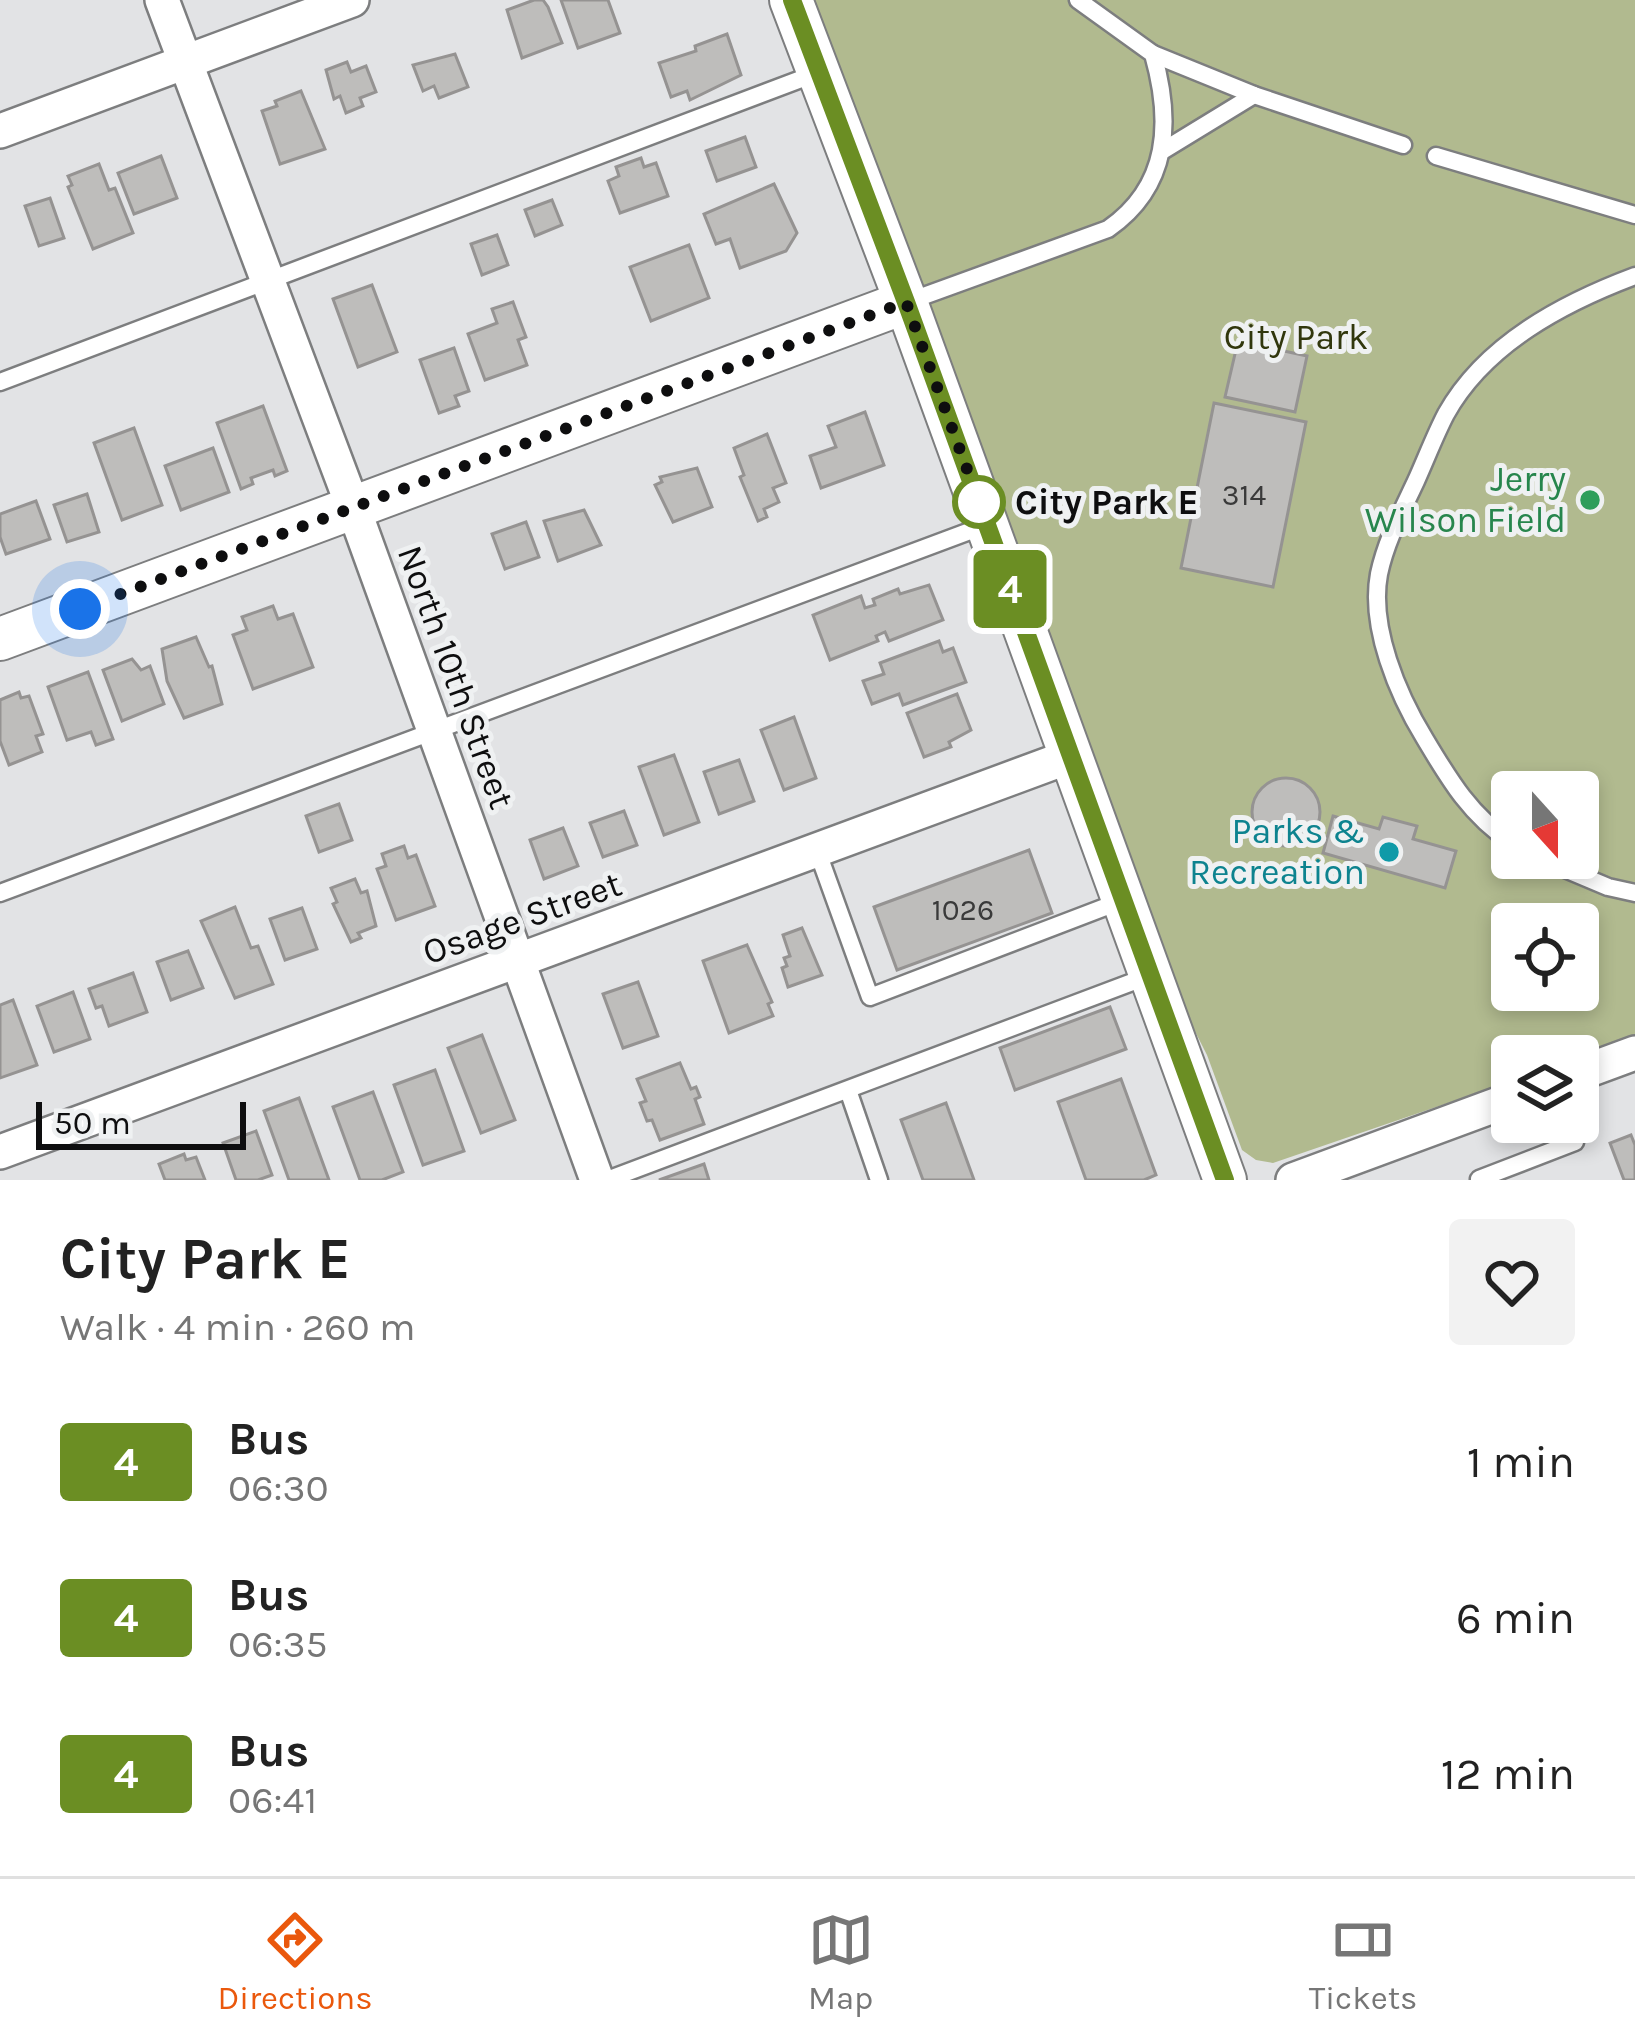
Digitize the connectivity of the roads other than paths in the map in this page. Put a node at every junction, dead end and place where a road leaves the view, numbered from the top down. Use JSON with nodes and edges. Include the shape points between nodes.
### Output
{"nodes":[{"id":1,"x":162,"y":0,"type":"edge"},
{"id":2,"x":352,"y":0,"type":"edge"},
{"id":3,"x":791,"y":0,"type":"edge"},
{"id":4,"x":1078,"y":0,"type":"edge"},
{"id":5,"x":1153,"y":54,"type":"junction"},
{"id":6,"x":186,"y":62,"type":"junction"},
{"id":7,"x":818,"y":73,"type":"junction"},
{"id":8,"x":1254,"y":95,"type":"junction"},
{"id":9,"x":0,"y":131,"type":"edge"},
{"id":10,"x":1403,"y":146,"type":"dead end"},
{"id":11,"x":1164,"y":150,"type":"junction"},
{"id":12,"x":1436,"y":156,"type":"dead end"},
{"id":13,"x":1635,"y":215,"type":"edge"},
{"id":14,"x":1635,"y":276,"type":"edge"},
{"id":15,"x":269,"y":281,"type":"junction"},
{"id":16,"x":906,"y":302,"type":"junction"},
{"id":17,"x":0,"y":382,"type":"edge"},
{"id":18,"x":353,"y":507,"type":"junction"},
{"id":19,"x":987,"y":525,"type":"junction"},
{"id":20,"x":0,"y":639,"type":"edge"},
{"id":21,"x":435,"y":734,"type":"junction"},
{"id":22,"x":1071,"y":756,"type":"junction"},
{"id":23,"x":1491,"y":828,"type":"edge"},
{"id":24,"x":817,"y":850,"type":"junction"},
{"id":25,"x":1589,"y":879,"type":"edge"},
{"id":26,"x":0,"y":893,"type":"edge"},
{"id":27,"x":1635,"y":893,"type":"edge"},
{"id":28,"x":1124,"y":900,"type":"junction"},
{"id":29,"x":518,"y":961,"type":"junction"},
{"id":30,"x":1150,"y":975,"type":"junction"},
{"id":31,"x":1635,"y":1053,"type":"edge"},
{"id":32,"x":1599,"y":1066,"type":"edge"},
{"id":33,"x":848,"y":1090,"type":"junction"},
{"id":34,"x":1491,"y":1107,"type":"edge"},
{"id":35,"x":1572,"y":1143,"type":"edge"},
{"id":36,"x":0,"y":1152,"type":"edge"},
{"id":37,"x":1479,"y":1179,"type":"edge"},
{"id":38,"x":597,"y":1180,"type":"edge"},
{"id":39,"x":607,"y":1180,"type":"edge"},
{"id":40,"x":879,"y":1180,"type":"edge"},
{"id":41,"x":1225,"y":1180,"type":"edge"},
{"id":42,"x":1293,"y":1180,"type":"edge"}],
"edges":[{"from":1,"to":6,"type":"street","name":"North 10th Street"},
{"from":2,"to":6,"type":"street"},
{"from":3,"to":7,"type":"street"},
{"from":4,"to":5,"type":"lane"},
{"from":5,"to":8,"type":"lane"},
{"from":5,"to":11,"type":"lane","via":[[1166,110]]},
{"from":6,"to":9,"type":"street"},
{"from":6,"to":15,"type":"street","name":"North 10th Street"},
{"from":7,"to":15,"type":"lane"},
{"from":7,"to":16,"type":"street"},
{"from":8,"to":10,"type":"lane"},
{"from":8,"to":11,"type":"lane"},
{"from":11,"to":16,"type":"lane","via":[[1146,191],[1108,229]]},
{"from":12,"to":13,"type":"lane"},
{"from":14,"to":23,"type":"lane","via":[[1542,319],[1484,364],[1447,413],[1378,580],[1383,642],[1414,721],[1459,797]]},
{"from":15,"to":17,"type":"lane"},
{"from":15,"to":18,"type":"street","name":"North 10th Street"},
{"from":16,"to":18,"type":"street"},
{"from":16,"to":19,"type":"street"},
{"from":18,"to":20,"type":"street"},
{"from":18,"to":21,"type":"street","name":"North 10th Street"},
{"from":19,"to":21,"type":"lane"},
{"from":19,"to":22,"type":"street"},
{"from":21,"to":26,"type":"lane"},
{"from":21,"to":29,"type":"street","name":"North 10th Street"},
{"from":22,"to":24,"type":"street","name":"Osage Street"},
{"from":22,"to":28,"type":"street"},
{"from":24,"to":28,"type":"lane","via":[[870,997]]},
{"from":24,"to":29,"type":"street","name":"Osage Street"},
{"from":25,"to":27,"type":"lane"},
{"from":28,"to":30,"type":"street"},
{"from":29,"to":36,"type":"street","name":"Osage Street"},
{"from":29,"to":38,"type":"street","name":"North 10th Street"},
{"from":30,"to":33,"type":"lane"},
{"from":30,"to":41,"type":"street"},
{"from":31,"to":32,"type":"street"},
{"from":33,"to":39,"type":"lane"},
{"from":33,"to":40,"type":"lane"},
{"from":34,"to":42,"type":"street"},
{"from":35,"to":37,"type":"lane"}]}
